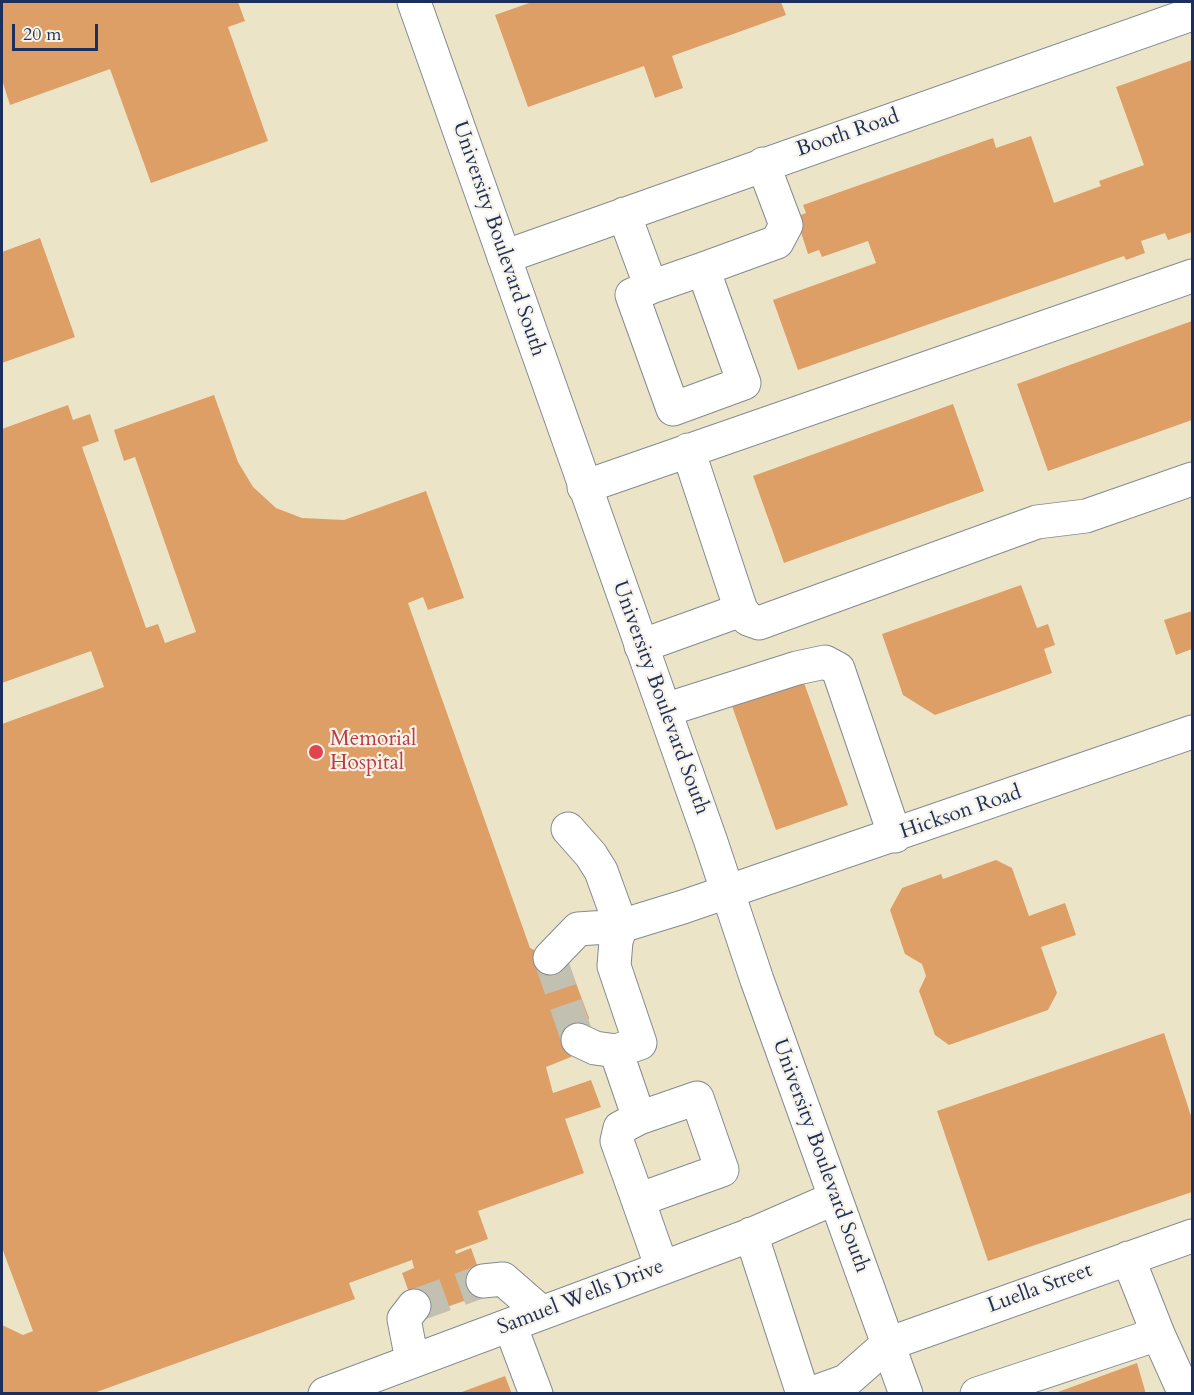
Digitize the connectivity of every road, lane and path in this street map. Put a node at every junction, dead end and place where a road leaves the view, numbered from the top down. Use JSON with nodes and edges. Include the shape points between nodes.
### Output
{"nodes":[{"id":1,"x":414,"y":2,"type":"edge"},
{"id":2,"x":1192,"y":14,"type":"edge"},
{"id":3,"x":763,"y":164,"type":"junction"},
{"id":4,"x":624,"y":214,"type":"junction"},
{"id":5,"x":504,"y":257,"type":"junction"},
{"id":6,"x":703,"y":269,"type":"junction"},
{"id":7,"x":1192,"y":276,"type":"edge"},
{"id":8,"x":651,"y":287,"type":"junction"},
{"id":9,"x":688,"y":450,"type":"junction"},
{"id":10,"x":1192,"y":478,"type":"edge"},
{"id":11,"x":585,"y":487,"type":"junction"},
{"id":12,"x":741,"y":610,"type":"junction"},
{"id":13,"x":641,"y":646,"type":"junction"},
{"id":14,"x":664,"y":710,"type":"junction"},
{"id":15,"x":1192,"y":732,"type":"edge"},
{"id":16,"x":568,"y":829,"type":"dead end"},
{"id":17,"x":896,"y":836,"type":"junction"},
{"id":18,"x":728,"y":892,"type":"junction"},
{"id":19,"x":621,"y":926,"type":"junction"},
{"id":20,"x":549,"y":958,"type":"dead end"},
{"id":21,"x":578,"y":1040,"type":"dead end"},
{"id":22,"x":616,"y":1052,"type":"junction"},
{"id":23,"x":639,"y":1118,"type":"junction"},
{"id":24,"x":835,"y":1197,"type":"junction"},
{"id":25,"x":638,"y":1200,"type":"junction"},
{"id":26,"x":751,"y":1234,"type":"junction"},
{"id":27,"x":1192,"y":1236,"type":"edge"},
{"id":28,"x":1128,"y":1258,"type":"junction"},
{"id":29,"x":662,"y":1268,"type":"junction"},
{"id":30,"x":483,"y":1281,"type":"tunnel mouth"},
{"id":31,"x":414,"y":1306,"type":"dead end"},
{"id":32,"x":542,"y":1313,"type":"junction"},
{"id":33,"x":510,"y":1325,"type":"junction"},
{"id":34,"x":1158,"y":1334,"type":"junction"},
{"id":35,"x":888,"y":1344,"type":"junction"},
{"id":36,"x":412,"y":1360,"type":"junction"},
{"id":37,"x":325,"y":1394,"type":"edge"},
{"id":38,"x":536,"y":1394,"type":"edge"},
{"id":39,"x":803,"y":1394,"type":"edge"},
{"id":40,"x":810,"y":1394,"type":"edge"},
{"id":41,"x":906,"y":1394,"type":"edge"},
{"id":42,"x":977,"y":1394,"type":"edge"},
{"id":43,"x":1185,"y":1394,"type":"edge"}],
"edges":[{"from":1,"to":5,"type":"street","name":"University Boulevard South"},
{"from":2,"to":3,"type":"street","name":"Booth Road"},
{"from":3,"to":4,"type":"street","name":"Booth Road"},
{"from":3,"to":6,"type":"street","via":[[786,225],[777,242]]},
{"from":4,"to":5,"type":"street","name":"Booth Road"},
{"from":4,"to":8,"type":"street"},
{"from":5,"to":11,"type":"street","name":"University Boulevard South"},
{"from":6,"to":8,"type":"street"},
{"from":6,"to":8,"type":"street","via":[[744,383],[673,409],[632,295]]},
{"from":7,"to":9,"type":"street"},
{"from":9,"to":11,"type":"street"},
{"from":9,"to":12,"type":"street"},
{"from":10,"to":12,"type":"street","via":[[1086,516],[1037,522],[759,623],[748,619]]},
{"from":11,"to":13,"type":"street","name":"University Boulevard South"},
{"from":12,"to":13,"type":"street"},
{"from":13,"to":14,"type":"street","name":"University Boulevard South"},
{"from":14,"to":17,"type":"street","via":[[797,668],[825,662],[838,669]]},
{"from":14,"to":18,"type":"street","name":"University Boulevard South"},
{"from":15,"to":17,"type":"street","name":"Hickson Road"},
{"from":16,"to":19,"type":"street","via":[[601,871]]},
{"from":17,"to":18,"type":"street","name":"Hickson Road"},
{"from":18,"to":19,"type":"street","name":"Hickson Road"},
{"from":18,"to":24,"type":"street","name":"University Boulevard South"},
{"from":19,"to":20,"type":"street","name":"Hickson Road","via":[[578,930]]},
{"from":19,"to":22,"type":"street","via":[[614,966],[640,1043]]},
{"from":21,"to":22,"type":"street"},
{"from":22,"to":23,"type":"street"},
{"from":23,"to":25,"type":"street","via":[[620,1128],[617,1140]]},
{"from":23,"to":25,"type":"street","via":[[697,1098],[722,1170]]},
{"from":24,"to":26,"type":"street","name":"Samuel Wells Drive"},
{"from":24,"to":35,"type":"street","name":"University Boulevard South"},
{"from":25,"to":29,"type":"street"},
{"from":26,"to":29,"type":"street","name":"Samuel Wells Drive"},
{"from":26,"to":39,"type":"street"},
{"from":27,"to":28,"type":"street","name":"Luella Street"},
{"from":28,"to":34,"type":"street"},
{"from":28,"to":35,"type":"street","name":"Luella Street"},
{"from":29,"to":32,"type":"street","name":"Samuel Wells Drive"},
{"from":30,"to":32,"type":"street","via":[[503,1279]]},
{"from":31,"to":36,"type":"street","via":[[404,1319]]},
{"from":32,"to":33,"type":"street","name":"Samuel Wells Drive"},
{"from":33,"to":36,"type":"street","name":"Samuel Wells Drive"},
{"from":33,"to":38,"type":"street"},
{"from":34,"to":42,"type":"street"},
{"from":34,"to":43,"type":"street"},
{"from":35,"to":40,"type":"street","via":[[846,1381]]},
{"from":35,"to":41,"type":"street","name":"University Boulevard South"},
{"from":36,"to":37,"type":"street","name":"Samuel Wells Drive"}]}
